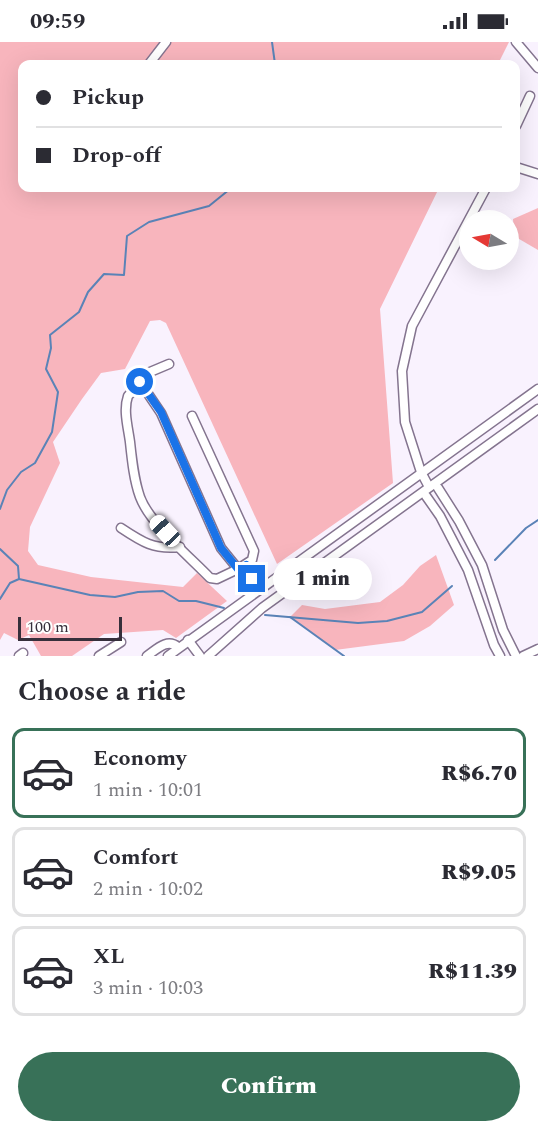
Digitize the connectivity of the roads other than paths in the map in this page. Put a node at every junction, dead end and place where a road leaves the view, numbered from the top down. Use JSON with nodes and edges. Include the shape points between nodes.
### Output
{"nodes":[{"id":1,"x":166,"y":42,"type":"edge"},
{"id":2,"x":516,"y":42,"type":"edge"},
{"id":3,"x":152,"y":60,"type":"edge"},
{"id":4,"x":538,"y":69,"type":"edge"},
{"id":5,"x":530,"y":96,"type":"dead end"},
{"id":6,"x":520,"y":117,"type":"edge"},
{"id":7,"x":520,"y":168,"type":"edge"},
{"id":8,"x":538,"y":174,"type":"edge"},
{"id":9,"x":484,"y":192,"type":"edge"},
{"id":10,"x":169,"y":364,"type":"dead end"},
{"id":11,"x":140,"y":382,"type":"junction"},
{"id":12,"x":538,"y":389,"type":"edge"},
{"id":13,"x":538,"y":409,"type":"edge"},
{"id":14,"x":192,"y":416,"type":"dead end"},
{"id":15,"x":421,"y":472,"type":"junction"},
{"id":16,"x":434,"y":488,"type":"junction"},
{"id":17,"x":426,"y":496,"type":"dead end"},
{"id":18,"x":447,"y":503,"type":"junction"},
{"id":19,"x":437,"y":512,"type":"junction"},
{"id":20,"x":120,"y":528,"type":"dead end"},
{"id":21,"x":180,"y":547,"type":"junction"},
{"id":22,"x":309,"y":555,"type":"junction"},
{"id":23,"x":242,"y":567,"type":"junction"},
{"id":24,"x":317,"y":568,"type":"junction"},
{"id":25,"x":260,"y":590,"type":"junction"},
{"id":26,"x":188,"y":640,"type":"junction"},
{"id":27,"x":121,"y":642,"type":"dead end"},
{"id":28,"x":178,"y":647,"type":"junction"},
{"id":29,"x":538,"y":649,"type":"edge"},
{"id":30,"x":169,"y":655,"type":"edge"},
{"id":31,"x":100,"y":656,"type":"edge"},
{"id":32,"x":147,"y":656,"type":"edge"},
{"id":33,"x":200,"y":656,"type":"edge"},
{"id":34,"x":208,"y":656,"type":"edge"},
{"id":35,"x":500,"y":656,"type":"edge"},
{"id":36,"x":516,"y":656,"type":"edge"},
{"id":37,"x":523,"y":656,"type":"edge"}],
"edges":[{"from":1,"to":3,"type":"street"},
{"from":2,"to":4,"type":"street"},
{"from":5,"to":6,"type":"street"},
{"from":7,"to":8,"type":"street"},
{"from":9,"to":15,"type":"street","via":[[412,326],[402,371],[405,422]]},
{"from":10,"to":11,"type":"street","via":[[150,372]]},
{"from":11,"to":21,"type":"street","via":[[126,401],[135,482],[149,514]]},
{"from":11,"to":23,"type":"street","via":[[161,412],[221,548]]},
{"from":12,"to":15,"type":"street"},
{"from":13,"to":16,"type":"street"},
{"from":14,"to":23,"type":"street","via":[[254,551],[252,560]]},
{"from":15,"to":16,"type":"street"},
{"from":15,"to":22,"type":"street"},
{"from":16,"to":18,"type":"street"},
{"from":16,"to":24,"type":"street"},
{"from":17,"to":19,"type":"street"},
{"from":18,"to":19,"type":"street"},
{"from":18,"to":36,"type":"street","via":[[482,565],[503,630]]},
{"from":19,"to":35,"type":"street","via":[[468,570]]},
{"from":20,"to":21,"type":"street","via":[[155,548]]},
{"from":21,"to":23,"type":"street","via":[[213,580]]},
{"from":22,"to":24,"type":"street"},
{"from":22,"to":25,"type":"street"},
{"from":23,"to":25,"type":"street"},
{"from":24,"to":34,"type":"street","via":[[253,615]]},
{"from":25,"to":26,"type":"street"},
{"from":26,"to":28,"type":"street"},
{"from":26,"to":33,"type":"street"},
{"from":27,"to":31,"type":"street"},
{"from":28,"to":30,"type":"street"},
{"from":28,"to":32,"type":"street","via":[[168,643]]},
{"from":29,"to":37,"type":"street"}]}
